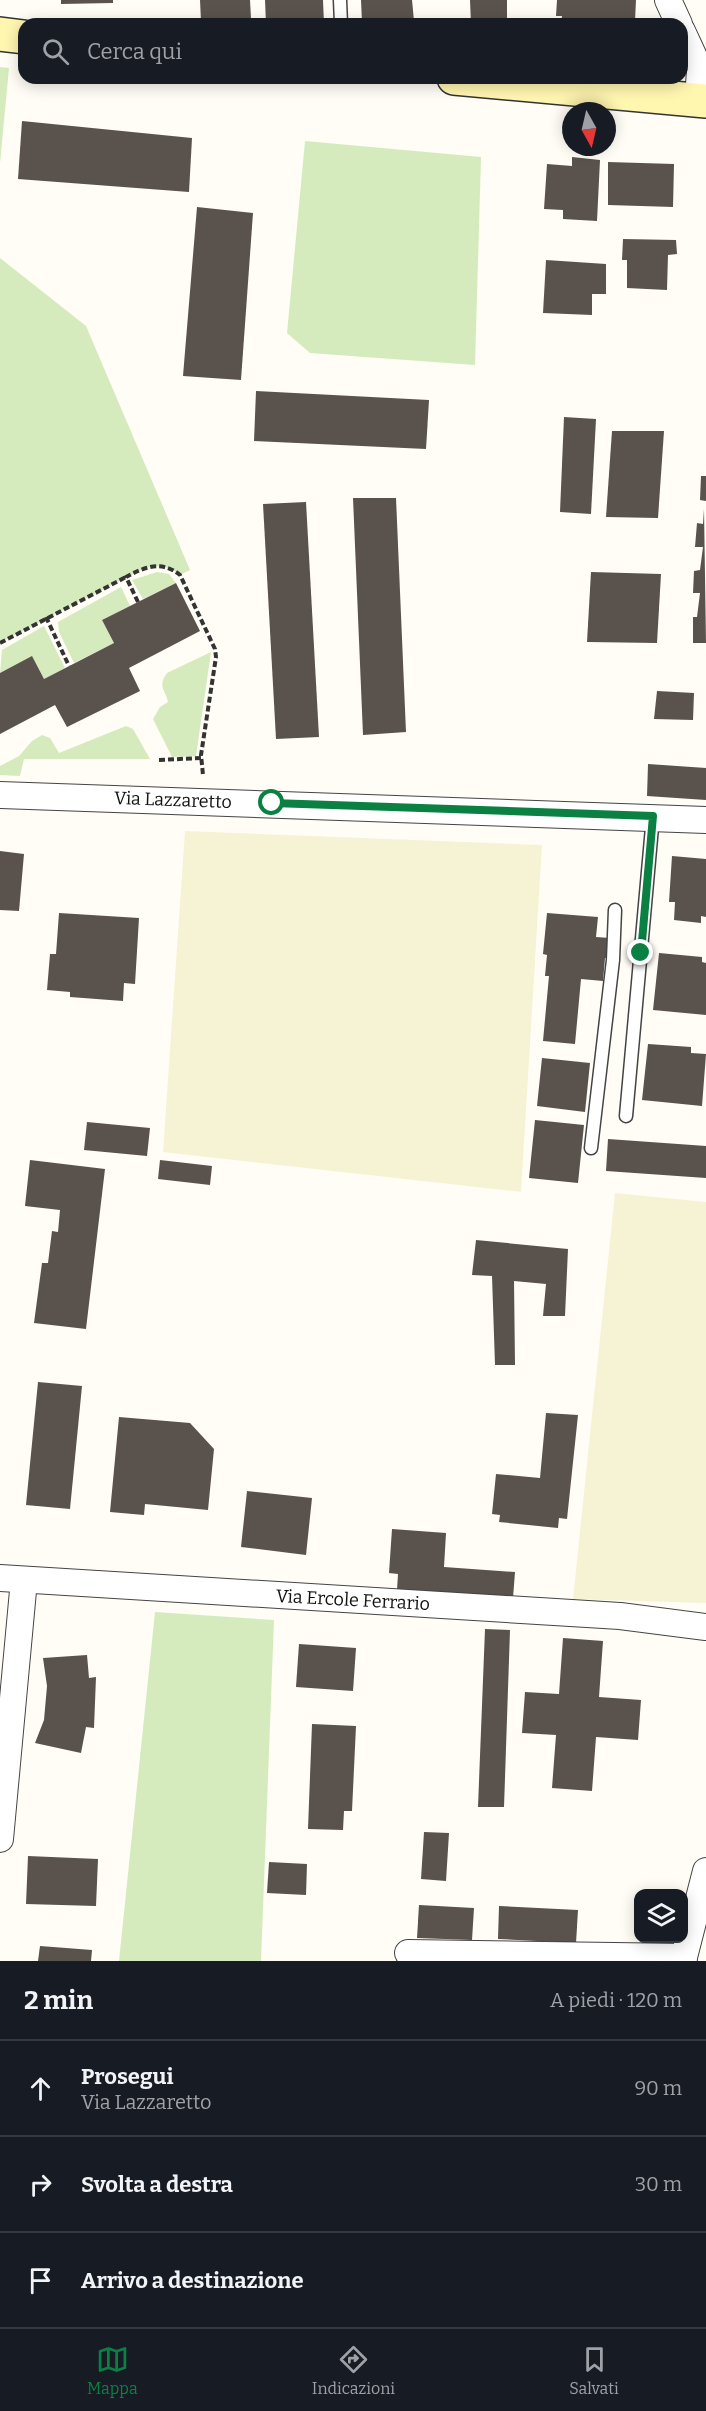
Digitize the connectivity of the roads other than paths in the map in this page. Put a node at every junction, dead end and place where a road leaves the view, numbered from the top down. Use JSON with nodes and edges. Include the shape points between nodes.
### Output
{"nodes":[{"id":1,"x":340,"y":0,"type":"edge"},
{"id":2,"x":668,"y":0,"type":"edge"},
{"id":3,"x":341,"y":18,"type":"edge"},
{"id":4,"x":676,"y":18,"type":"edge"},
{"id":5,"x":0,"y":34,"type":"edge"},
{"id":6,"x":18,"y":36,"type":"edge"},
{"id":7,"x":688,"y":44,"type":"edge"},
{"id":8,"x":522,"y":84,"type":"edge"},
{"id":9,"x":702,"y":100,"type":"edge"},
{"id":10,"x":0,"y":795,"type":"edge"},
{"id":11,"x":653,"y":816,"type":"junction"},
{"id":12,"x":706,"y":820,"type":"edge"},
{"id":13,"x":615,"y":910,"type":"dead end"},
{"id":14,"x":626,"y":1116,"type":"dead end"},
{"id":15,"x":591,"y":1148,"type":"dead end"},
{"id":16,"x":12,"y":1579,"type":"edge"},
{"id":17,"x":706,"y":1627,"type":"edge"},
{"id":18,"x":0,"y":1839,"type":"edge"},
{"id":19,"x":706,"y":1871,"type":"edge"},
{"id":20,"x":408,"y":1953,"type":"dead end"},
{"id":21,"x":690,"y":1953,"type":"edge"}],
"edges":[{"from":1,"to":3,"type":"lane"},
{"from":2,"to":4,"type":"street"},
{"from":5,"to":6,"type":"street"},
{"from":7,"to":9,"type":"street","via":[[700,70]]},
{"from":8,"to":9,"type":"street"},
{"from":10,"to":11,"type":"street","name":"Via Lazzaretto"},
{"from":11,"to":12,"type":"street","name":"Via Lazzaretto"},
{"from":11,"to":14,"type":"lane"},
{"from":13,"to":15,"type":"lane","via":[[613,960]]},
{"from":16,"to":17,"type":"street","name":"Via Ercole Ferrario","via":[[620,1616]]},
{"from":16,"to":18,"type":"street"},
{"from":19,"to":21,"type":"street"},
{"from":20,"to":21,"type":"street"}]}
